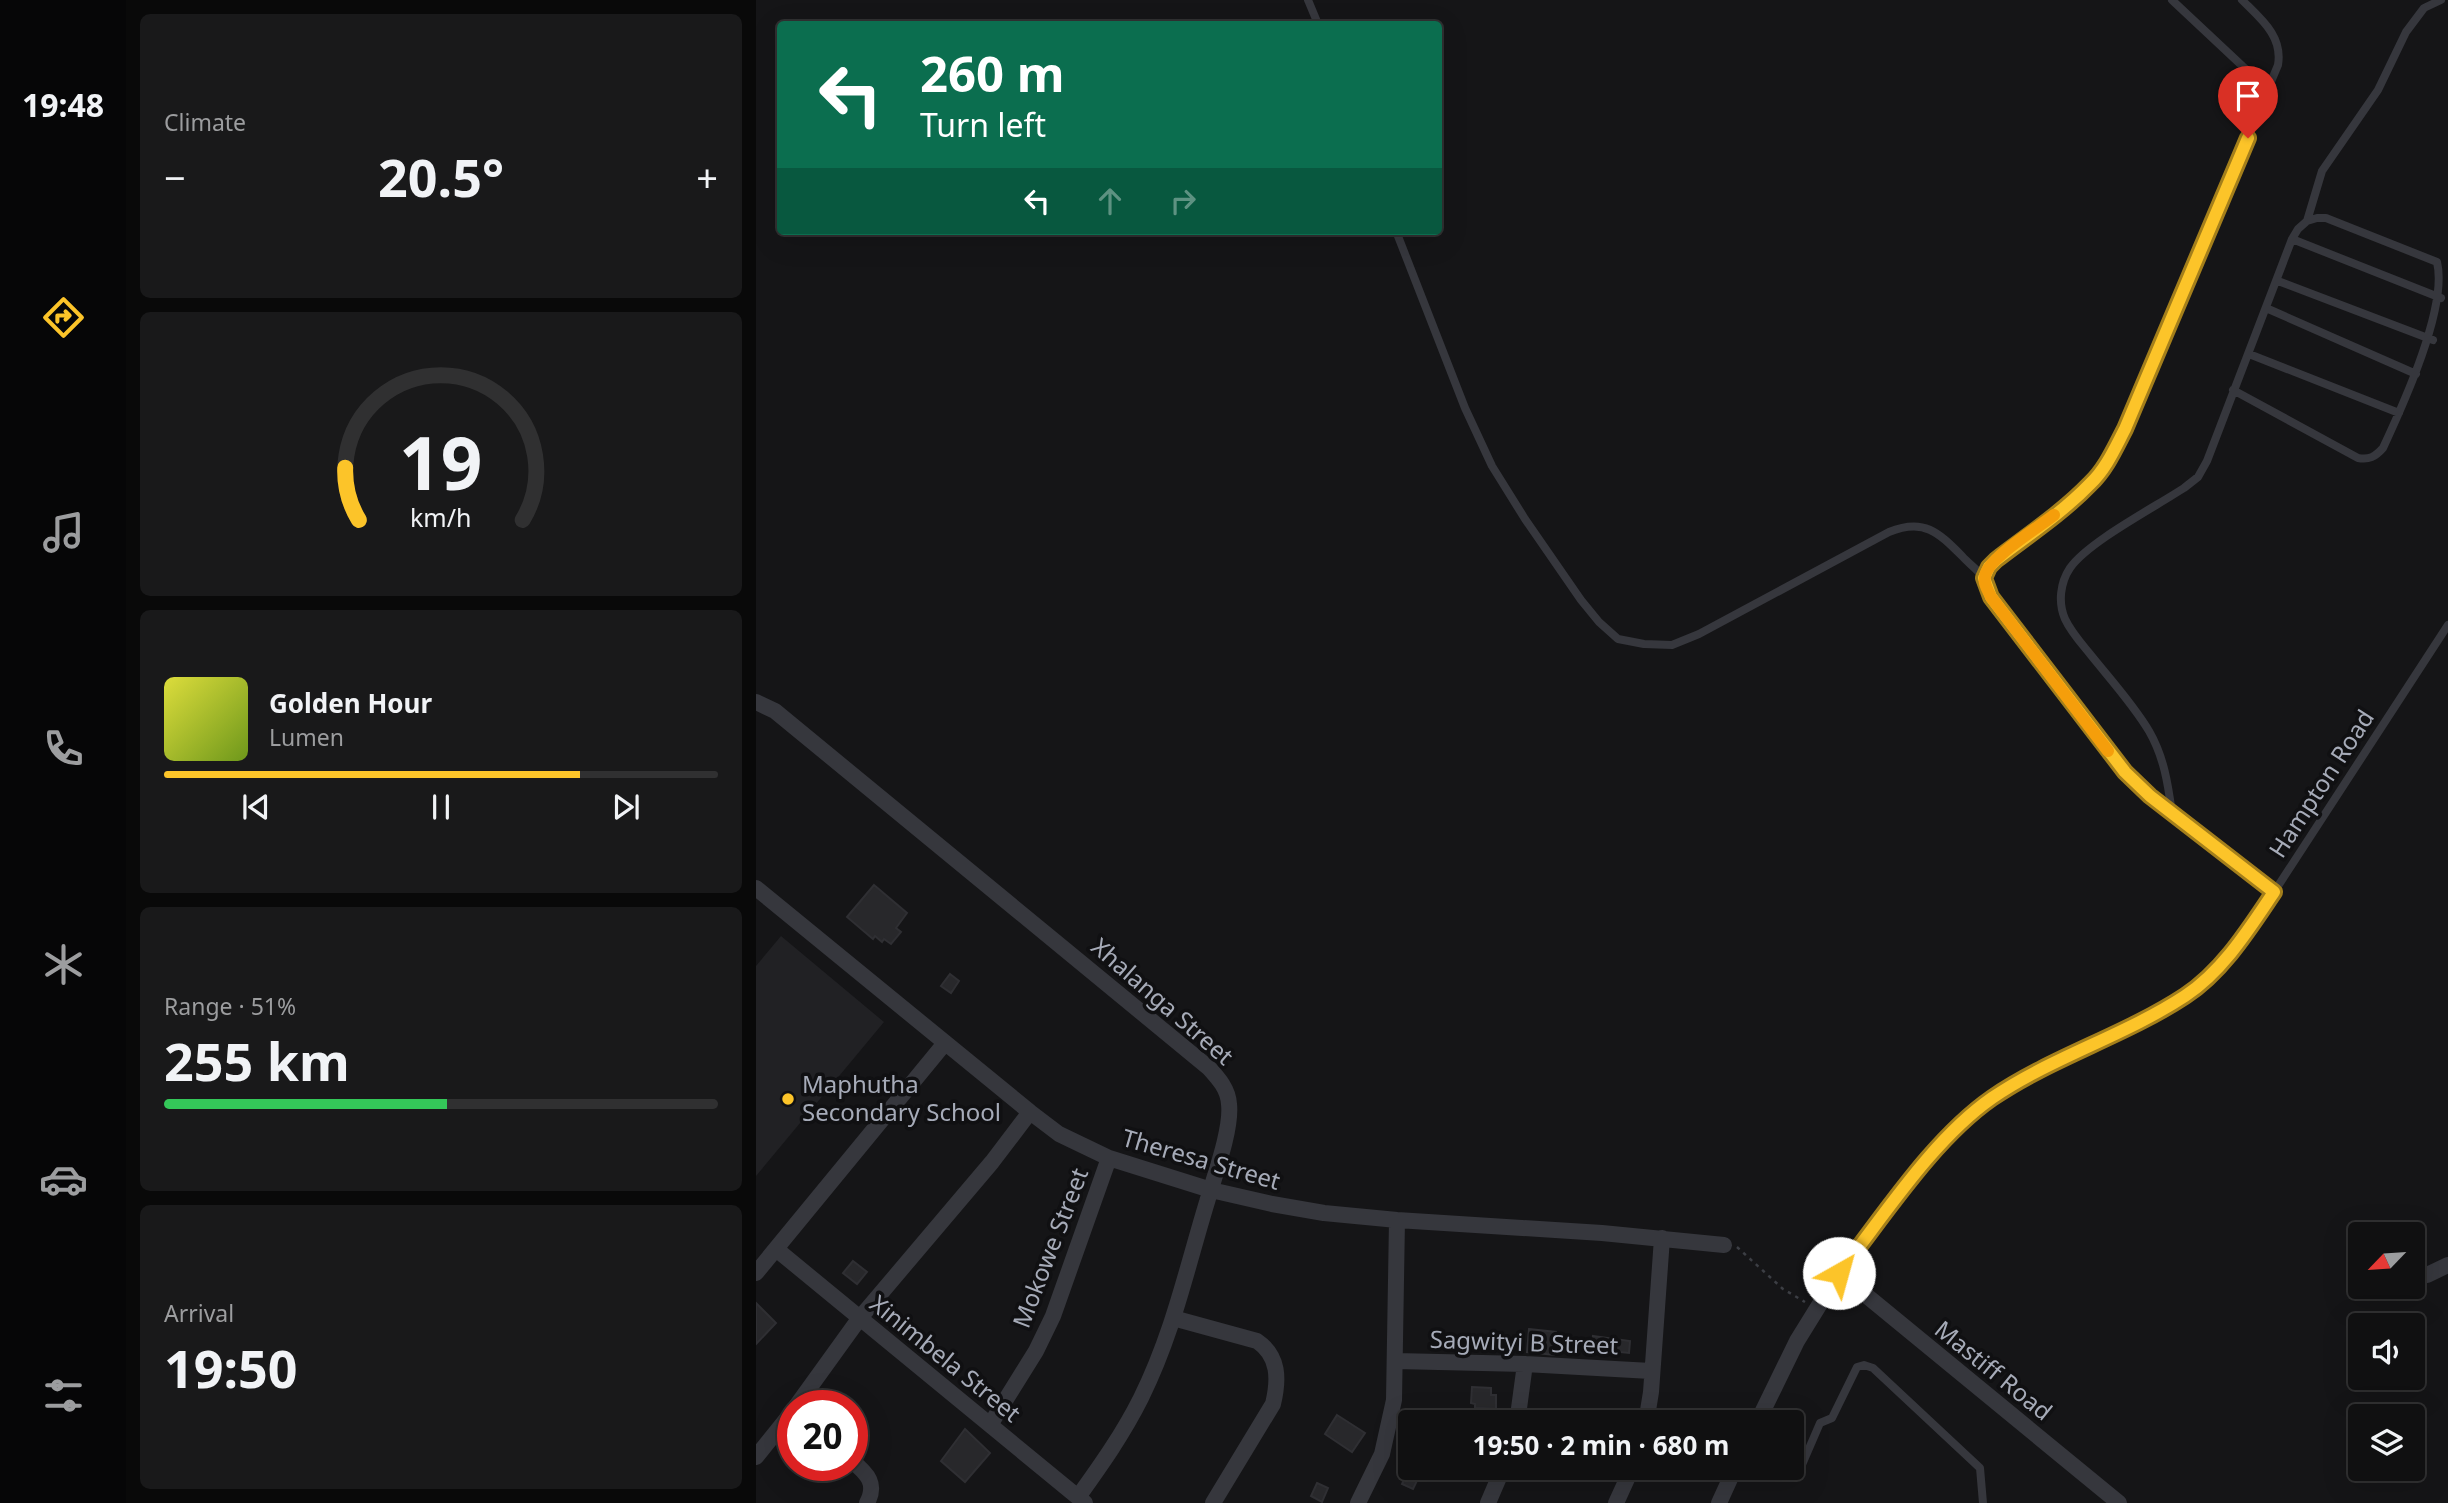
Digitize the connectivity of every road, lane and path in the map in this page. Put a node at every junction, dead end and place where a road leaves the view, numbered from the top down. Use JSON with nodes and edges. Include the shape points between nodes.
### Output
{"nodes":[{"id":1,"x":1308,"y":0,"type":"edge"},
{"id":2,"x":2172,"y":0,"type":"edge"},
{"id":3,"x":2242,"y":0,"type":"edge"},
{"id":4,"x":2441,"y":0,"type":"edge"},
{"id":5,"x":1317,"y":21,"type":"edge"},
{"id":6,"x":2268,"y":90,"type":"junction"},
{"id":7,"x":2307,"y":221,"type":"junction"},
{"id":8,"x":1398,"y":235,"type":"edge"},
{"id":9,"x":2292,"y":239,"type":"junction"},
{"id":10,"x":2278,"y":281,"type":"junction"},
{"id":11,"x":2441,"y":298,"type":"junction"},
{"id":12,"x":2266,"y":308,"type":"junction"},
{"id":13,"x":2433,"y":340,"type":"junction"},
{"id":14,"x":2249,"y":354,"type":"junction"},
{"id":15,"x":2416,"y":374,"type":"junction"},
{"id":16,"x":2233,"y":390,"type":"junction"},
{"id":17,"x":2399,"y":413,"type":"junction"},
{"id":18,"x":1984,"y":578,"type":"junction"},
{"id":19,"x":2448,"y":625,"type":"edge"},
{"id":20,"x":756,"y":702,"type":"edge"},
{"id":21,"x":2172,"y":813,"type":"junction"},
{"id":22,"x":756,"y":888,"type":"edge"},
{"id":23,"x":2274,"y":892,"type":"junction"},
{"id":24,"x":945,"y":1043,"type":"junction"},
{"id":25,"x":1030,"y":1112,"type":"junction"},
{"id":26,"x":1109,"y":1158,"type":"junction"},
{"id":27,"x":1211,"y":1190,"type":"junction"},
{"id":28,"x":1396,"y":1220,"type":"junction"},
{"id":29,"x":1661,"y":1238,"type":"junction"},
{"id":30,"x":1724,"y":1245,"type":"joint"},
{"id":31,"x":776,"y":1250,"type":"junction"},
{"id":32,"x":2448,"y":1265,"type":"edge"},
{"id":33,"x":756,"y":1273,"type":"edge"},
{"id":34,"x":1839,"y":1273,"type":"junction"},
{"id":35,"x":2427,"y":1275,"type":"dead end"},
{"id":36,"x":1818,"y":1307,"type":"junction"},
{"id":37,"x":1173,"y":1318,"type":"junction"},
{"id":38,"x":859,"y":1319,"type":"junction"},
{"id":39,"x":1395,"y":1361,"type":"junction"},
{"id":40,"x":1525,"y":1364,"type":"junction"},
{"id":41,"x":1651,"y":1371,"type":"junction"},
{"id":42,"x":808,"y":1390,"type":"edge"},
{"id":43,"x":1519,"y":1410,"type":"edge"},
{"id":44,"x":1648,"y":1410,"type":"edge"},
{"id":45,"x":1763,"y":1410,"type":"edge"},
{"id":46,"x":990,"y":1425,"type":"junction"},
{"id":47,"x":777,"y":1431,"type":"edge"},
{"id":48,"x":756,"y":1457,"type":"edge"},
{"id":49,"x":1804,"y":1460,"type":"edge"},
{"id":50,"x":868,"y":1478,"type":"edge"},
{"id":51,"x":1498,"y":1480,"type":"edge"},
{"id":52,"x":1627,"y":1480,"type":"edge"},
{"id":53,"x":1730,"y":1480,"type":"edge"},
{"id":54,"x":1082,"y":1500,"type":"edge"},
{"id":55,"x":867,"y":1503,"type":"edge"},
{"id":56,"x":1213,"y":1503,"type":"edge"},
{"id":57,"x":1359,"y":1503,"type":"edge"},
{"id":58,"x":1488,"y":1503,"type":"edge"},
{"id":59,"x":1616,"y":1503,"type":"edge"},
{"id":60,"x":1719,"y":1503,"type":"edge"},
{"id":61,"x":1983,"y":1503,"type":"edge"},
{"id":62,"x":2119,"y":1503,"type":"edge"}],
"edges":[{"from":1,"to":5,"type":"lane"},
{"from":2,"to":6,"type":"lane"},
{"from":3,"to":6,"type":"lane","via":[[2278,44],[2278,65]]},
{"from":4,"to":7,"type":"lane","via":[[2424,8],[2406,32],[2378,90],[2322,171]]},
{"from":6,"to":18,"type":"lane","via":[[2109,460],[2092,483],[1996,560]]},
{"from":7,"to":9,"type":"lane"},
{"from":7,"to":11,"type":"lane","via":[[2326,218],[2429,257],[2441,270]]},
{"from":8,"to":18,"type":"lane","via":[[1492,466],[1581,600],[1618,639],[1672,645],[1903,526],[1931,529]]},
{"from":9,"to":10,"type":"lane"},
{"from":9,"to":11,"type":"lane"},
{"from":10,"to":12,"type":"lane"},
{"from":10,"to":13,"type":"lane"},
{"from":11,"to":13,"type":"lane"},
{"from":12,"to":14,"type":"lane"},
{"from":12,"to":15,"type":"lane"},
{"from":13,"to":15,"type":"lane"},
{"from":14,"to":16,"type":"lane"},
{"from":14,"to":17,"type":"lane"},
{"from":15,"to":17,"type":"lane"},
{"from":16,"to":17,"type":"lane","via":[[2366,460],[2383,448]]},
{"from":16,"to":21,"type":"lane","via":[[2198,477],[2089,548],[2062,584],[2063,610],[2074,634],[2149,730],[2167,777]]},
{"from":18,"to":21,"type":"lane","via":[[1991,597],[2099,741],[2125,772]]},
{"from":19,"to":23,"type":"lane","name":"Hampton Road"},
{"from":20,"to":27,"type":"street","name":"Xhalanga Street","via":[[775,711],[1214,1074],[1227,1091],[1230,1106]]},
{"from":21,"to":23,"type":"lane"},
{"from":22,"to":24,"type":"street","name":"Theresa Street"},
{"from":23,"to":34,"type":"lane","name":"Hampton Road","via":[[2220,965],[2187,995],[2029,1075],[1963,1122],[1931,1155]]},
{"from":24,"to":25,"type":"street","name":"Theresa Street"},
{"from":24,"to":31,"type":"street"},
{"from":25,"to":26,"type":"street","name":"Theresa Street","via":[[1059,1134]]},
{"from":25,"to":38,"type":"street"},
{"from":26,"to":27,"type":"street","name":"Theresa Street"},
{"from":26,"to":46,"type":"street","name":"Mokowe Street","via":[[1053,1316]]},
{"from":27,"to":28,"type":"street","name":"Theresa Street","via":[[1272,1205]]},
{"from":27,"to":37,"type":"street","name":"Xhalanga Street"},
{"from":28,"to":29,"type":"street","name":"Theresa Street"},
{"from":28,"to":39,"type":"street"},
{"from":29,"to":30,"type":"street","name":"Theresa Street"},
{"from":29,"to":41,"type":"street"},
{"from":30,"to":36,"type":"path","via":[[1743,1250],[1783,1289]]},
{"from":31,"to":33,"type":"street"},
{"from":31,"to":38,"type":"street","name":"Xinimbela Street"},
{"from":32,"to":35,"type":"street"},
{"from":34,"to":36,"type":"street"},
{"from":34,"to":62,"type":"street","name":"Mastiff Road"},
{"from":36,"to":45,"type":"street"},
{"from":37,"to":54,"type":"street","name":"Xhalanga Street","via":[[1128,1422]]},
{"from":37,"to":56,"type":"street","via":[[1257,1340],[1267,1348],[1277,1372],[1273,1404]]},
{"from":38,"to":42,"type":"street"},
{"from":38,"to":46,"type":"street","name":"Xinimbela Street"},
{"from":39,"to":40,"type":"street","name":"Sagwityi B Street"},
{"from":39,"to":57,"type":"street","via":[[1389,1427]]},
{"from":40,"to":41,"type":"street","name":"Sagwityi B Street"},
{"from":40,"to":43,"type":"street"},
{"from":41,"to":44,"type":"street"},
{"from":46,"to":54,"type":"street","name":"Xinimbela Street"},
{"from":47,"to":48,"type":"street"},
{"from":49,"to":61,"type":"lane","via":[[1820,1423],[1832,1418],[1857,1367],[1864,1365],[1873,1368],[1980,1468]]},
{"from":50,"to":55,"type":"street","via":[[872,1489]]},
{"from":51,"to":58,"type":"street"},
{"from":52,"to":59,"type":"street"},
{"from":53,"to":60,"type":"street"}]}
